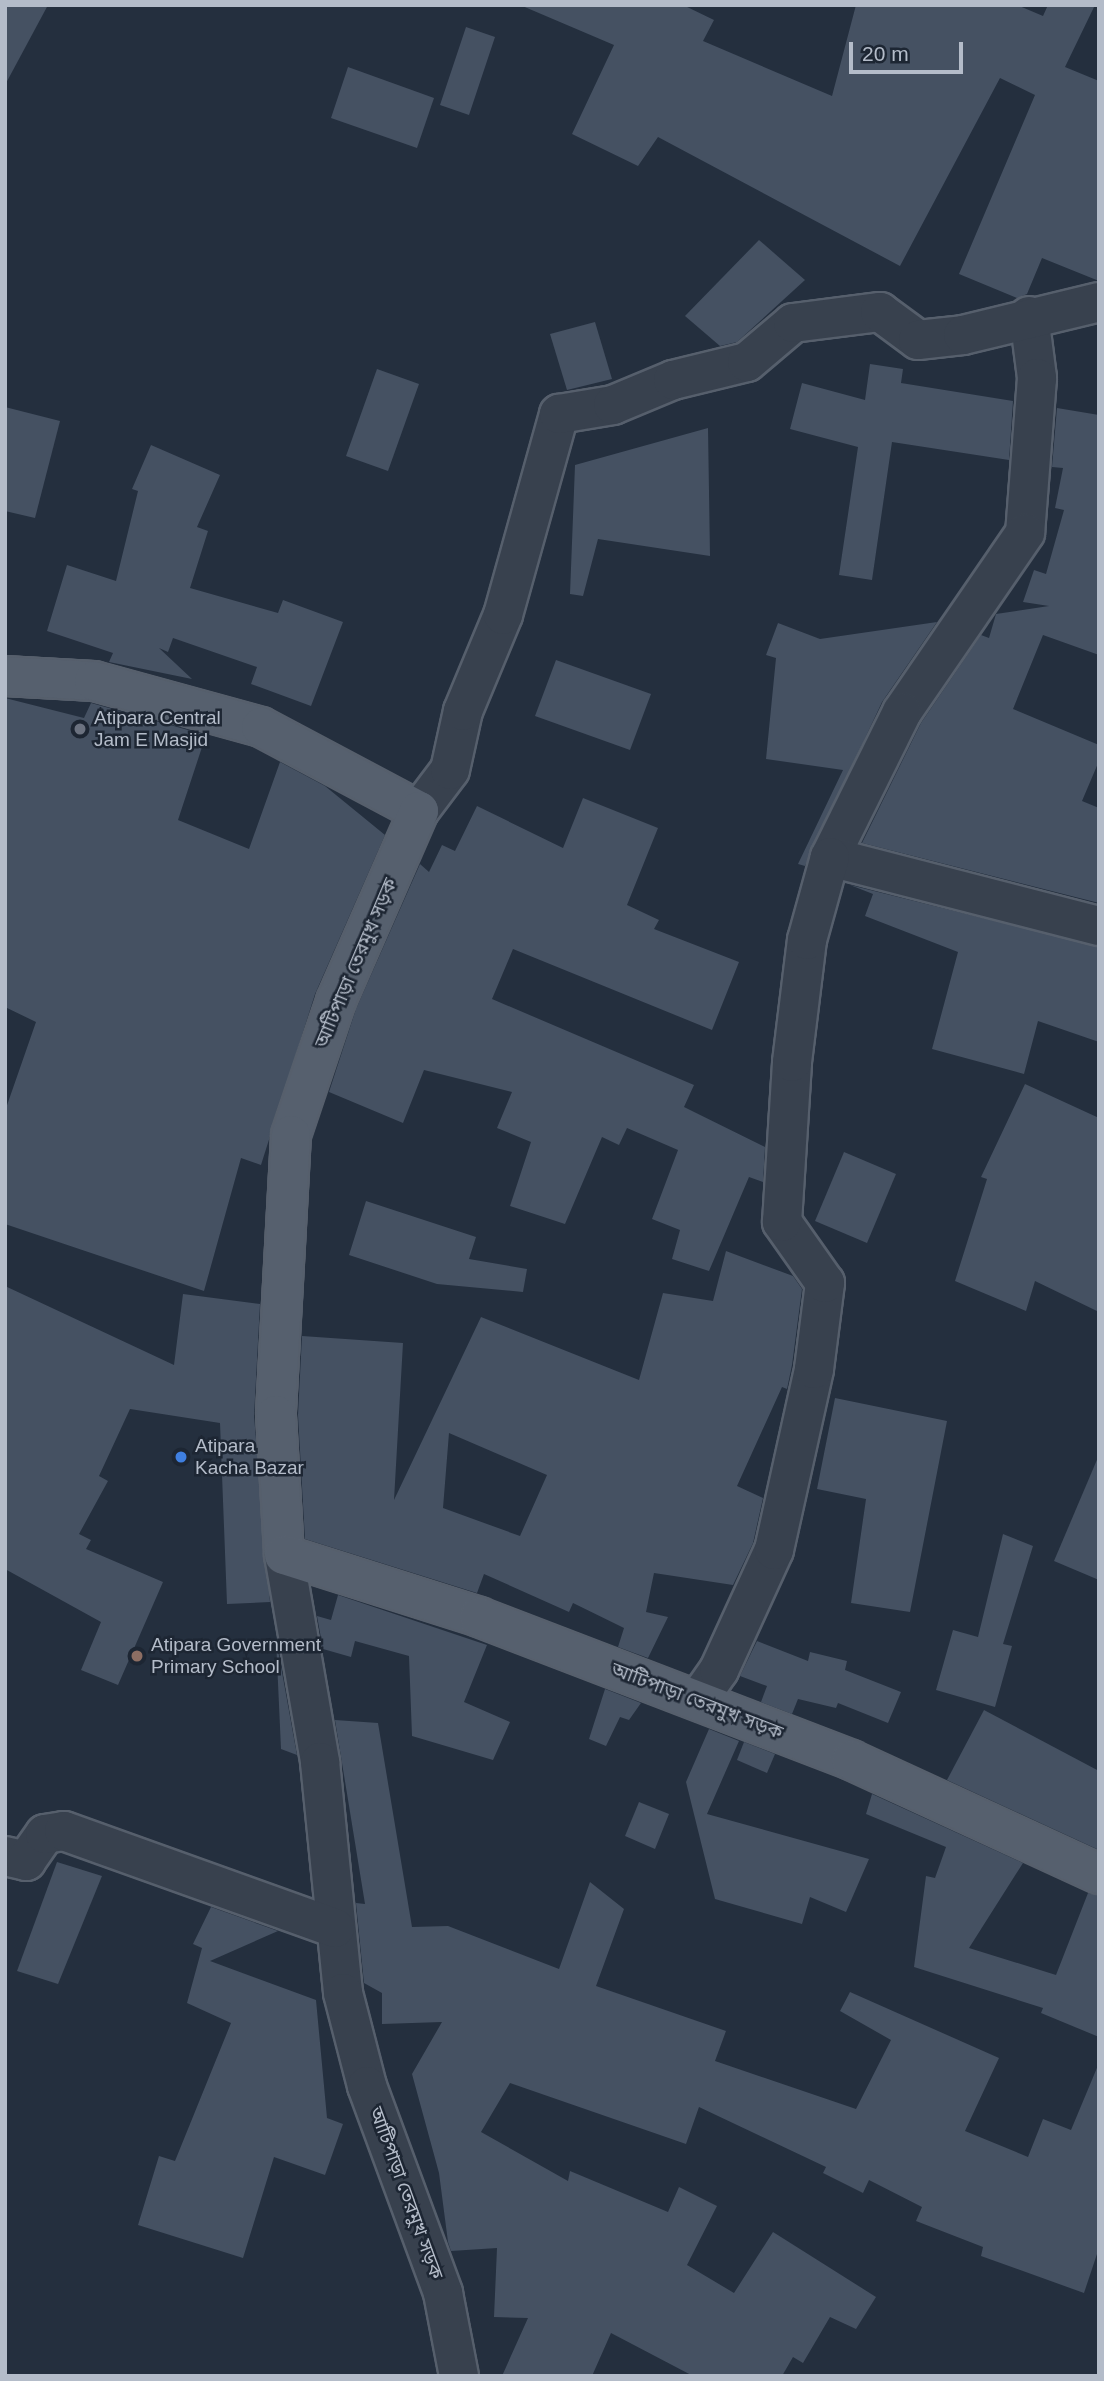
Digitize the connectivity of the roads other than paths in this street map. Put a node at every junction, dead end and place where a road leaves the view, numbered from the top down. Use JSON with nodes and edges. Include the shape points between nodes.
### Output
{"nodes":[{"id":1,"x":1099,"y":302,"type":"edge"},
{"id":2,"x":1029,"y":316,"type":"junction"},
{"id":3,"x":5,"y":676,"type":"edge"},
{"id":4,"x":419,"y":811,"type":"junction"},
{"id":5,"x":830,"y":857,"type":"junction"},
{"id":6,"x":1099,"y":926,"type":"edge"},
{"id":7,"x":285,"y":1555,"type":"junction"},
{"id":8,"x":698,"y":1700,"type":"junction"},
{"id":9,"x":5,"y":1856,"type":"edge"},
{"id":10,"x":1099,"y":1874,"type":"edge"},
{"id":11,"x":335,"y":1928,"type":"junction"},
{"id":12,"x":459,"y":2376,"type":"edge"}],
"edges":[{"from":1,"to":2,"type":"street"},
{"from":2,"to":4,"type":"street","via":[[963,335],[918,340],[880,312],[793,323],[747,362],[673,380],[613,405],[559,414],[503,615],[463,710],[450,770]]},
{"from":2,"to":5,"type":"street","via":[[1037,378],[1025,533],[902,712]]},
{"from":3,"to":4,"type":"main road","via":[[94,681],[261,727]]},
{"from":4,"to":7,"type":"main road","name":"আটিপাড়া তেরমুখ সড়ক","via":[[336,1001],[291,1135],[276,1415]]},
{"from":5,"to":6,"type":"street"},
{"from":5,"to":8,"type":"street","via":[[807,940],[792,1062],[782,1222],[825,1283],[814,1369],[774,1550],[719,1670]]},
{"from":7,"to":8,"type":"main road","name":"আটিপাড়া তেরমুখ সড়ক","via":[[479,1617]]},
{"from":7,"to":11,"type":"street","name":"আটিপাড়া তেরমুখ সড়ক","via":[[320,1762]]},
{"from":8,"to":10,"type":"main road","name":"আটিপাড়া তেরমুখ সড়ক","via":[[851,1760]]},
{"from":9,"to":11,"type":"street","via":[[26,1861],[45,1834],[64,1831]]},
{"from":11,"to":12,"type":"street","name":"আটিপাড়া তেরমুখ সড়ক","via":[[343,1993],[367,2086],[443,2293]]}]}
